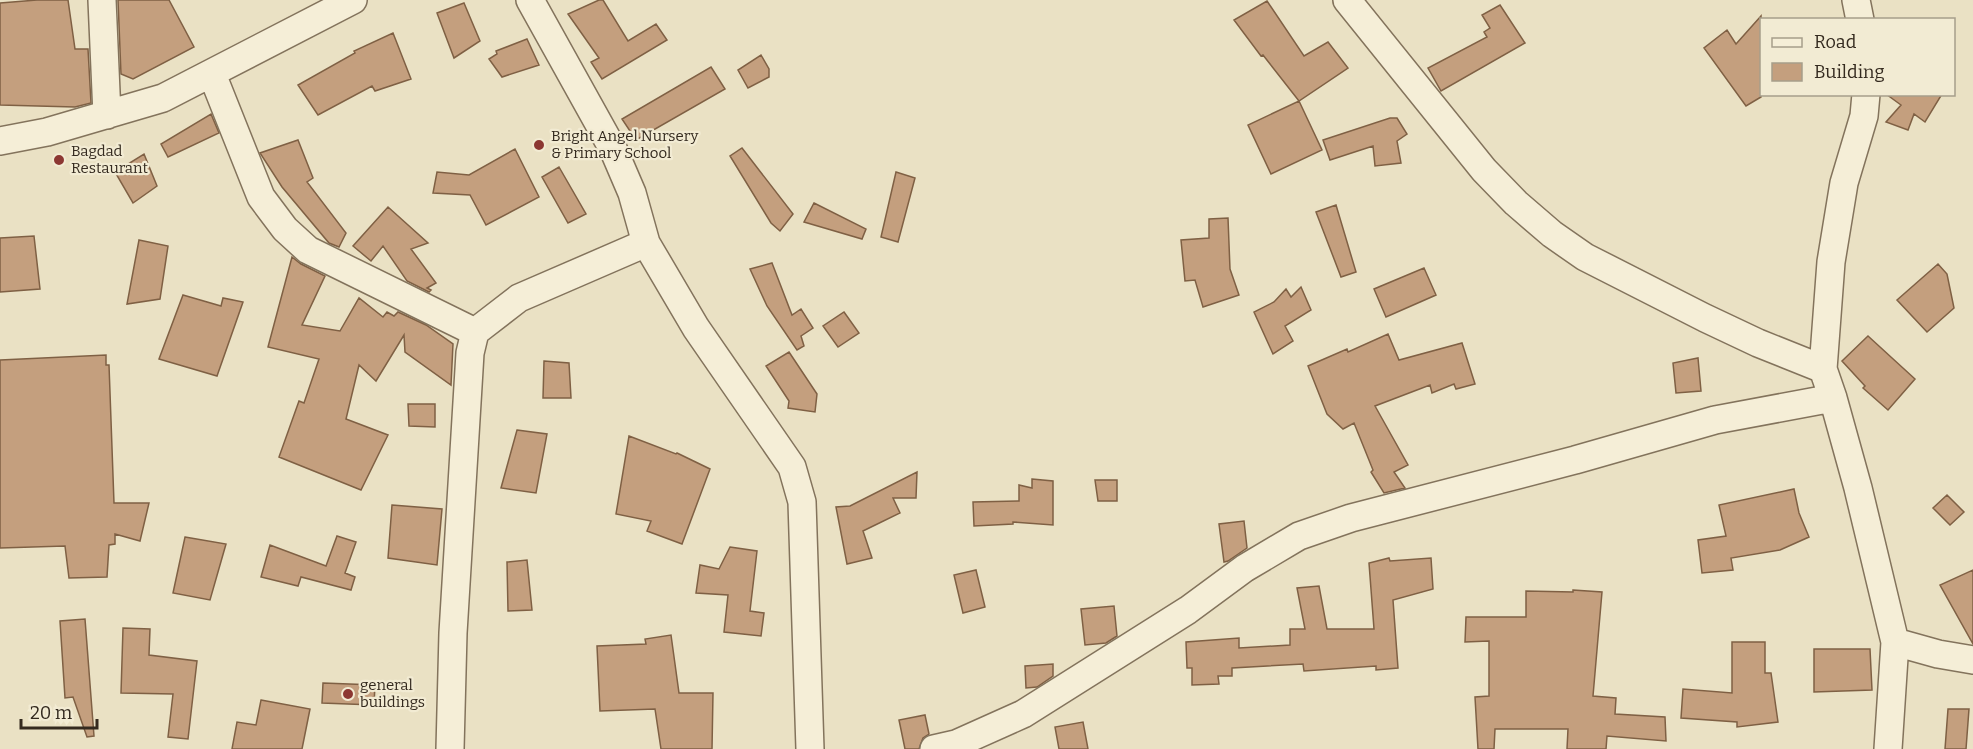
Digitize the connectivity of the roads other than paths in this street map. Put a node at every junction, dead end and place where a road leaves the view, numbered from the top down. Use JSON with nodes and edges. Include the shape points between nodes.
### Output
{"nodes":[{"id":1,"x":102,"y":0,"type":"edge"},
{"id":2,"x":353,"y":0,"type":"edge"},
{"id":3,"x":530,"y":0,"type":"edge"},
{"id":4,"x":1347,"y":0,"type":"edge"},
{"id":5,"x":1856,"y":0,"type":"edge"},
{"id":6,"x":1860,"y":18,"type":"edge"},
{"id":7,"x":212,"y":74,"type":"junction"},
{"id":8,"x":1866,"y":96,"type":"edge"},
{"id":9,"x":107,"y":115,"type":"junction"},
{"id":10,"x":0,"y":141,"type":"edge"},
{"id":11,"x":646,"y":243,"type":"junction"},
{"id":12,"x":475,"y":332,"type":"junction"},
{"id":13,"x":1824,"y":369,"type":"junction"},
{"id":14,"x":1833,"y":398,"type":"junction"},
{"id":15,"x":1894,"y":642,"type":"junction"},
{"id":16,"x":1973,"y":660,"type":"edge"},
{"id":17,"x":450,"y":749,"type":"edge"},
{"id":18,"x":810,"y":749,"type":"edge"},
{"id":19,"x":934,"y":749,"type":"edge"},
{"id":20,"x":1888,"y":749,"type":"edge"}],
"edges":[{"from":1,"to":9,"type":"street"},
{"from":2,"to":7,"type":"street"},
{"from":3,"to":11,"type":"street","via":[[614,151],[632,193]]},
{"from":4,"to":13,"type":"street","via":[[1484,170],[1552,234],[1585,257],[1705,318]]},
{"from":5,"to":6,"type":"street"},
{"from":7,"to":9,"type":"street","via":[[162,98]]},
{"from":7,"to":12,"type":"street","via":[[261,197],[285,229],[308,250]]},
{"from":8,"to":13,"type":"street","via":[[1864,116],[1844,183],[1831,262]]},
{"from":9,"to":10,"type":"street"},
{"from":11,"to":12,"type":"street","via":[[519,298]]},
{"from":11,"to":18,"type":"street","via":[[696,328],[792,466],[802,502]]},
{"from":12,"to":17,"type":"street","via":[[470,353],[453,633]]},
{"from":13,"to":14,"type":"street"},
{"from":14,"to":15,"type":"street"},
{"from":14,"to":19,"type":"street","via":[[1715,420],[1351,518],[1299,536],[1023,714],[956,744]]},
{"from":15,"to":16,"type":"street"},
{"from":15,"to":20,"type":"street"}]}
